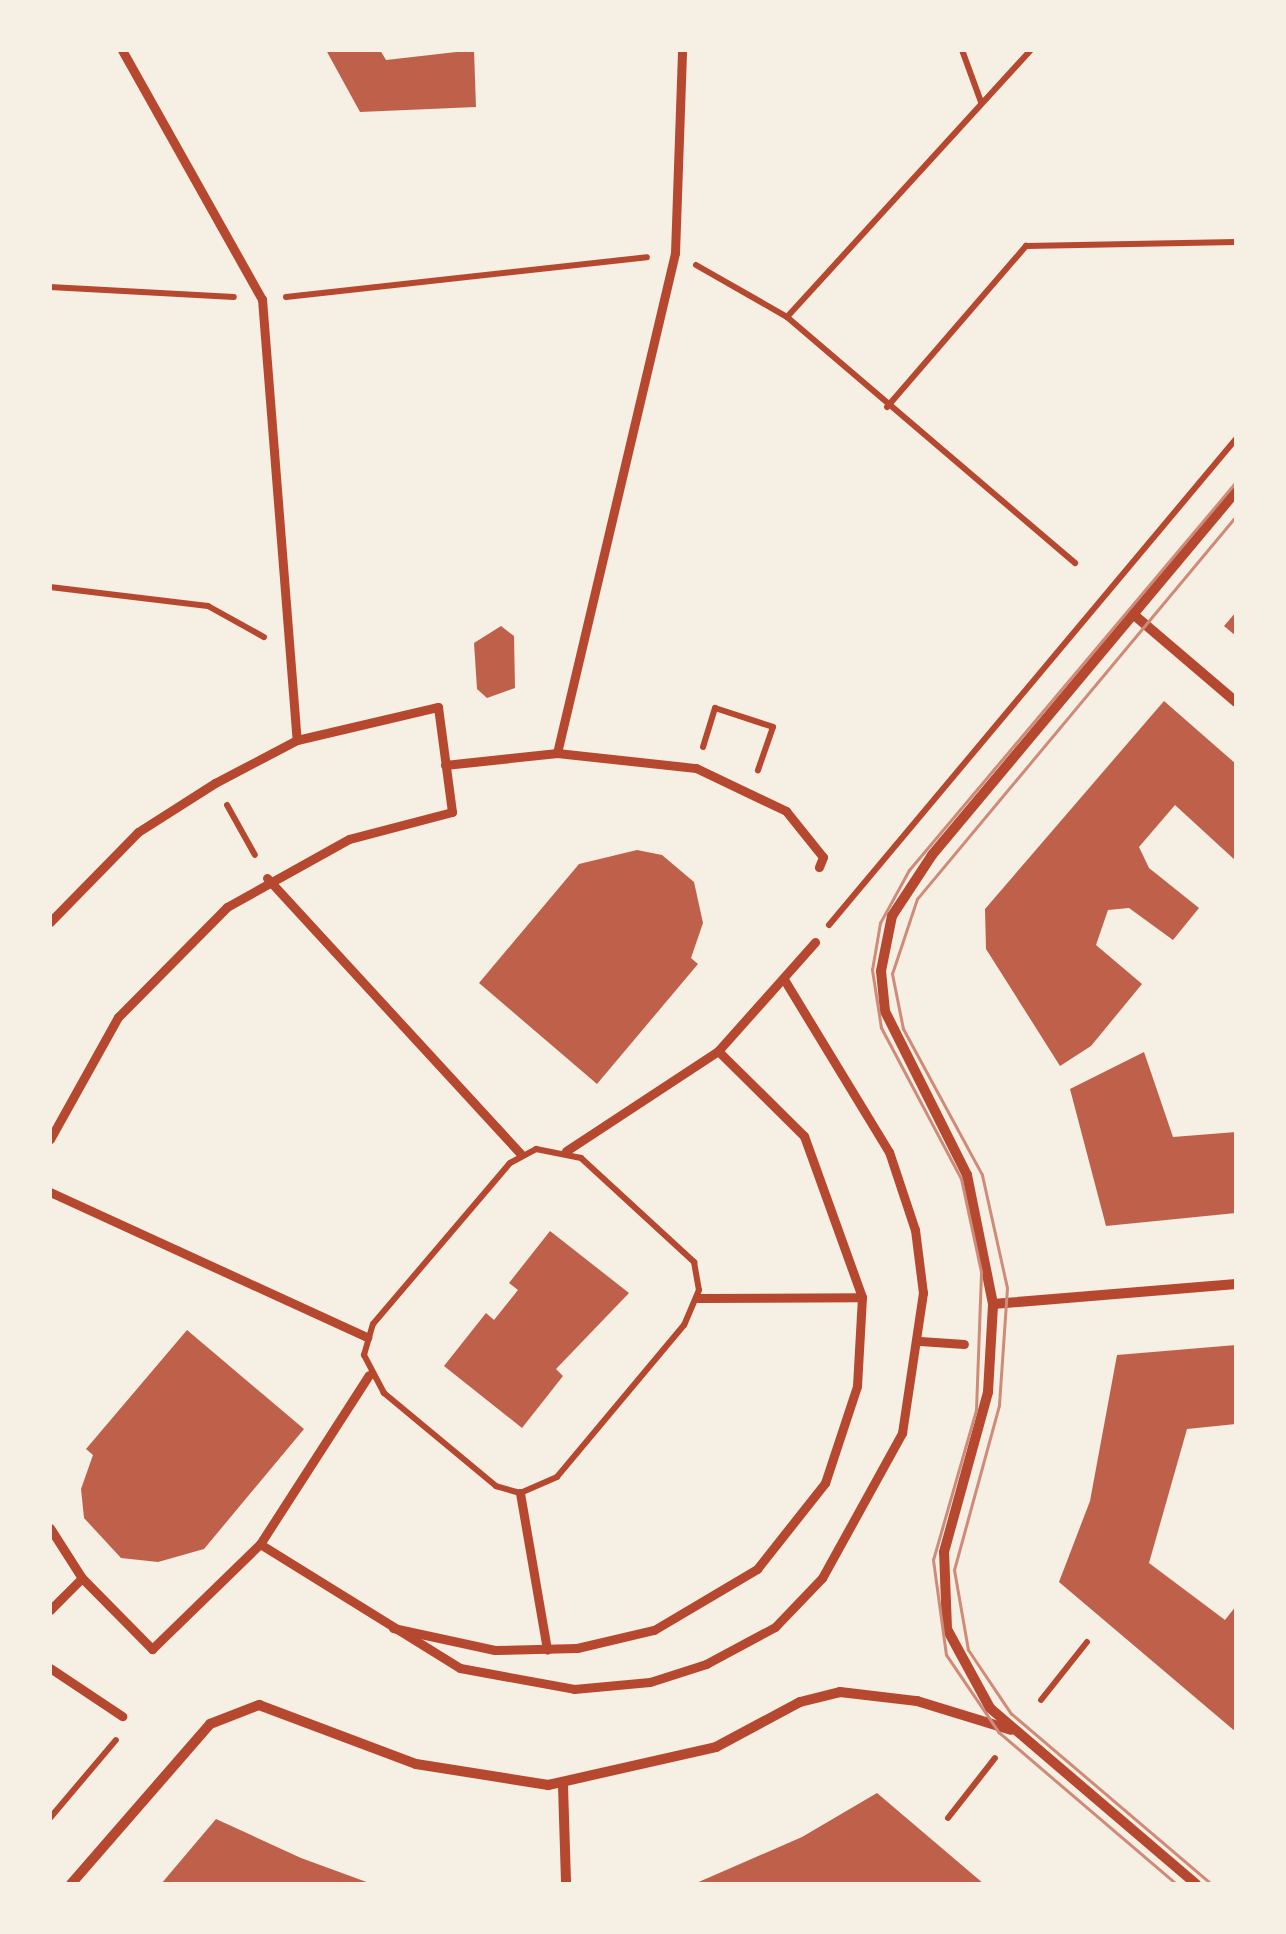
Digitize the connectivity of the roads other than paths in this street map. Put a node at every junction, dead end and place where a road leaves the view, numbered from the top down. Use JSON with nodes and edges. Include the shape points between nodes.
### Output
{"nodes":[{"id":1,"x":122,"y":50,"type":"edge"},
{"id":2,"x":682,"y":50,"type":"edge"},
{"id":3,"x":1236,"y":492,"type":"edge"},
{"id":4,"x":1134,"y":614,"type":"junction"},
{"id":5,"x":1236,"y":702,"type":"edge"},
{"id":6,"x":297,"y":740,"type":"junction"},
{"id":7,"x":557,"y":753,"type":"junction"},
{"id":8,"x":445,"y":766,"type":"junction"},
{"id":9,"x":820,"y":868,"type":"dead end"},
{"id":10,"x":267,"y":878,"type":"junction"},
{"id":11,"x":50,"y":922,"type":"edge"},
{"id":12,"x":815,"y":942,"type":"road end"},
{"id":13,"x":784,"y":979,"type":"junction"},
{"id":14,"x":718,"y":1050,"type":"junction"},
{"id":15,"x":50,"y":1138,"type":"edge"},
{"id":16,"x":566,"y":1151,"type":"road end"},
{"id":17,"x":521,"y":1154,"type":"road end"},
{"id":18,"x":50,"y":1192,"type":"edge"},
{"id":19,"x":1236,"y":1284,"type":"edge"},
{"id":20,"x":862,"y":1296,"type":"junction"},
{"id":21,"x":698,"y":1298,"type":"road end"},
{"id":22,"x":993,"y":1304,"type":"junction"},
{"id":23,"x":367,"y":1338,"type":"road end"},
{"id":24,"x":920,"y":1341,"type":"junction"},
{"id":25,"x":964,"y":1344,"type":"dead end"},
{"id":26,"x":369,"y":1374,"type":"road end"},
{"id":27,"x":520,"y":1493,"type":"road end"},
{"id":28,"x":50,"y":1528,"type":"edge"},
{"id":29,"x":260,"y":1544,"type":"junction"},
{"id":30,"x":82,"y":1578,"type":"junction"},
{"id":31,"x":50,"y":1610,"type":"edge"},
{"id":32,"x":364,"y":1616,"type":"junction"},
{"id":33,"x":547,"y":1650,"type":"junction"},
{"id":34,"x":50,"y":1668,"type":"edge"},
{"id":35,"x":126,"y":1720,"type":"road end"},
{"id":36,"x":1016,"y":1732,"type":"junction"},
{"id":37,"x":563,"y":1786,"type":"junction"},
{"id":38,"x":72,"y":1884,"type":"edge"},
{"id":39,"x":566,"y":1884,"type":"edge"},
{"id":40,"x":1196,"y":1884,"type":"edge"}],
"edges":[{"from":1,"to":6,"type":"street","via":[[262,299]]},
{"from":2,"to":7,"type":"street","via":[[676,253]]},
{"from":3,"to":4,"type":"street"},
{"from":4,"to":5,"type":"street"},
{"from":4,"to":22,"type":"street","via":[[932,855],[892,916],[882,991],[968,1175]]},
{"from":6,"to":8,"type":"street","via":[[438,707]]},
{"from":6,"to":11,"type":"street","via":[[138,832]]},
{"from":7,"to":8,"type":"street"},
{"from":7,"to":9,"type":"street","via":[[696,768],[751,790],[807,834]]},
{"from":8,"to":10,"type":"street","via":[[452,812],[348,839]]},
{"from":10,"to":15,"type":"street","via":[[152,976],[95,1050]]},
{"from":10,"to":17,"type":"street"},
{"from":12,"to":13,"type":"street"},
{"from":13,"to":14,"type":"street"},
{"from":13,"to":24,"type":"street","via":[[904,1189],[921,1268]]},
{"from":14,"to":16,"type":"street"},
{"from":14,"to":20,"type":"street","via":[[804,1136]]},
{"from":18,"to":23,"type":"street"},
{"from":19,"to":22,"type":"street"},
{"from":20,"to":21,"type":"street"},
{"from":20,"to":33,"type":"street","via":[[857,1386],[825,1483],[757,1570],[702,1608],[622,1639]]},
{"from":22,"to":36,"type":"street","via":[[988,1392],[944,1552],[943,1590],[967,1678]]},
{"from":24,"to":25,"type":"street"},
{"from":24,"to":32,"type":"street","via":[[902,1433],[822,1578],[774,1626],[706,1664],[610,1689],[526,1685],[460,1668]]},
{"from":26,"to":29,"type":"street"},
{"from":27,"to":33,"type":"street"},
{"from":28,"to":30,"type":"street"},
{"from":29,"to":30,"type":"street","via":[[152,1650]]},
{"from":29,"to":32,"type":"street"},
{"from":30,"to":31,"type":"street"},
{"from":32,"to":33,"type":"street","via":[[440,1643]]},
{"from":34,"to":35,"type":"street"},
{"from":36,"to":37,"type":"street","via":[[916,1701],[840,1692],[800,1702],[716,1746]]},
{"from":36,"to":40,"type":"street"},
{"from":37,"to":38,"type":"street","via":[[416,1764],[259,1705],[210,1724]]},
{"from":37,"to":39,"type":"street"}]}
